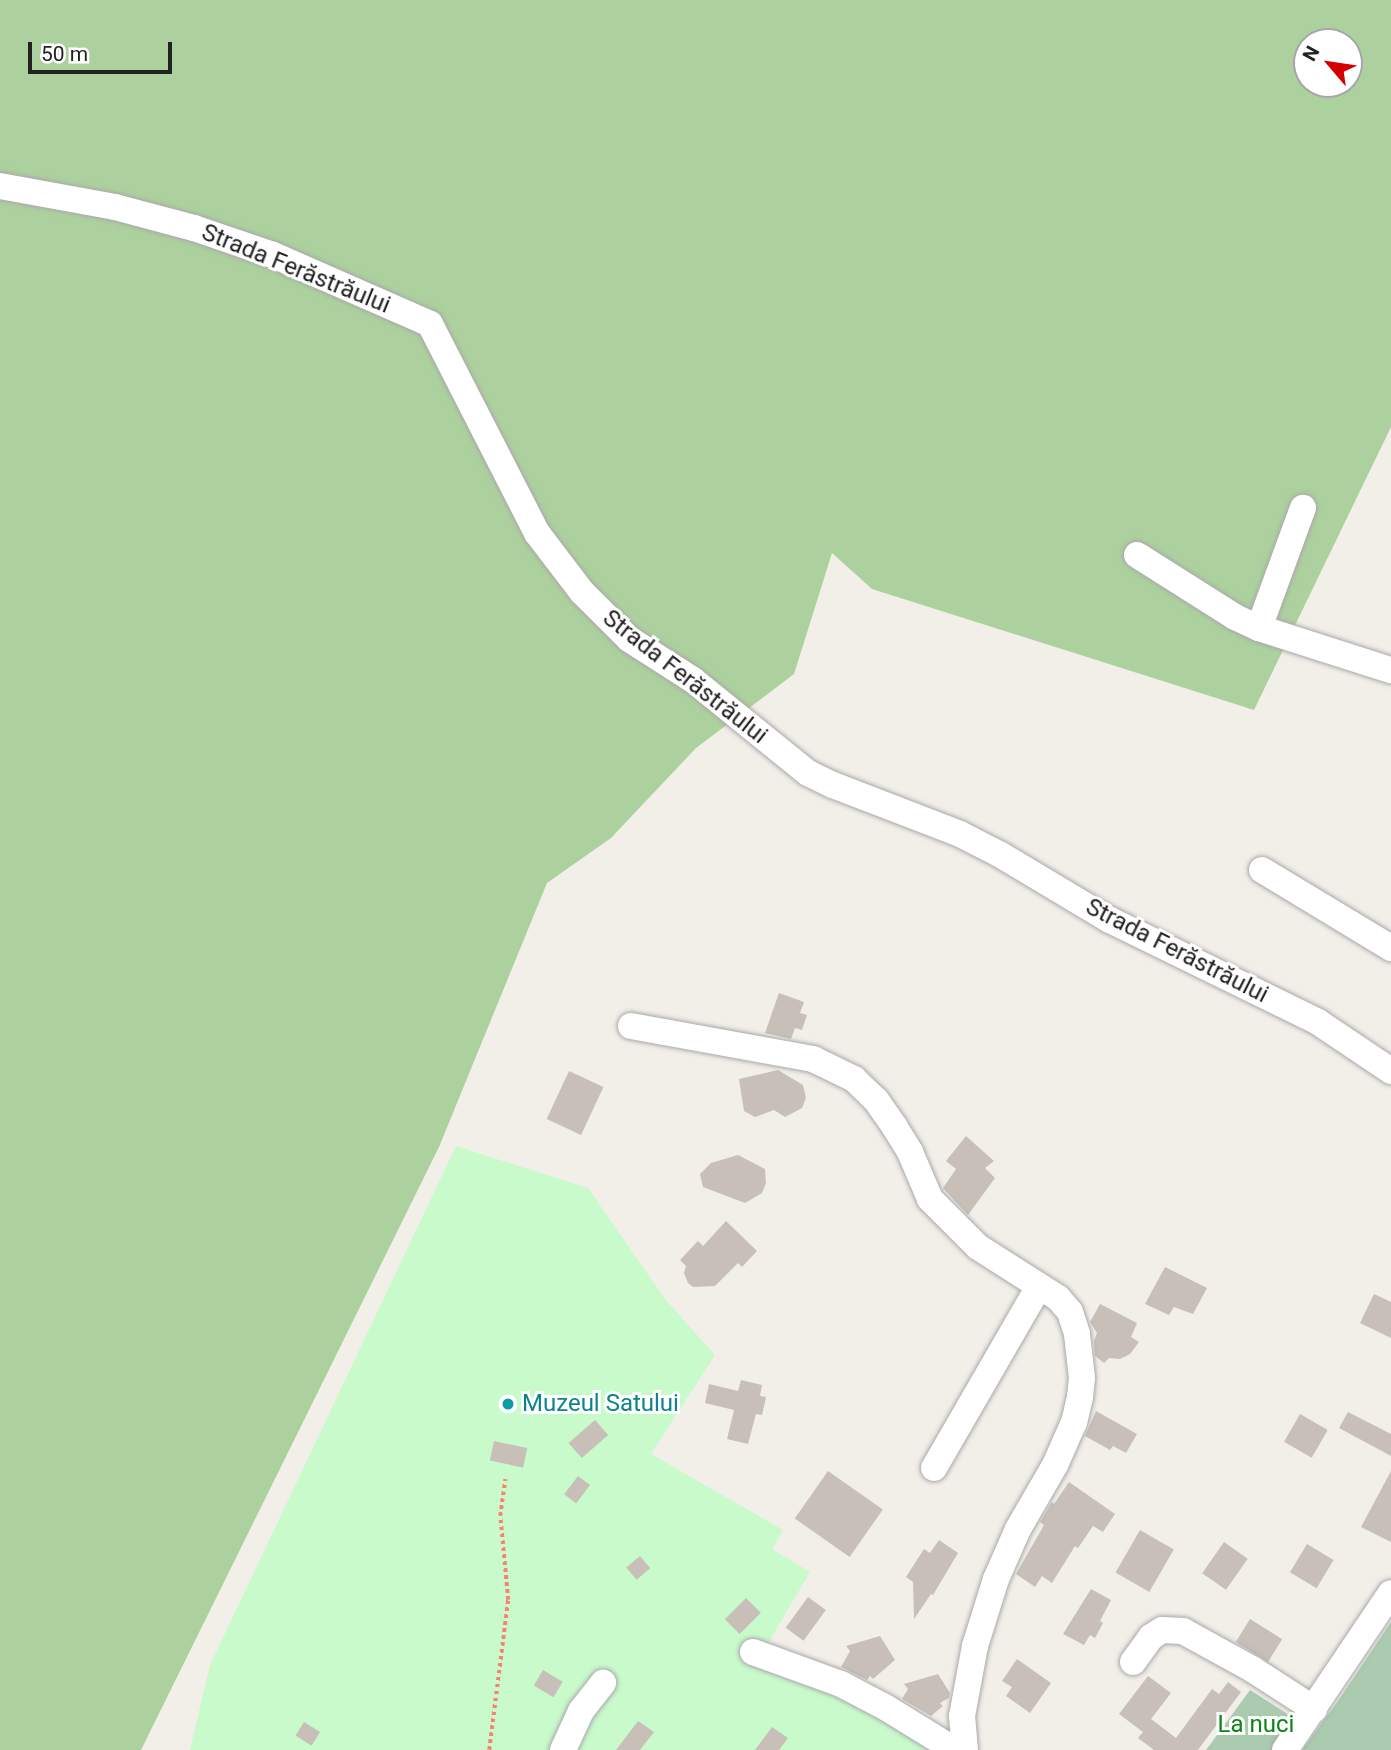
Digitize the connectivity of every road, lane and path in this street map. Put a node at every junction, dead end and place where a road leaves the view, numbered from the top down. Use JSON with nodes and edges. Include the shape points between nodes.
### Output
{"nodes":[{"id":1,"x":0,"y":186,"type":"edge"},
{"id":2,"x":1303,"y":508,"type":"dead end"},
{"id":3,"x":1138,"y":555,"type":"dead end"},
{"id":4,"x":1259,"y":628,"type":"junction"},
{"id":5,"x":1391,"y":670,"type":"edge"},
{"id":6,"x":1262,"y":870,"type":"dead end"},
{"id":7,"x":1391,"y":948,"type":"edge"},
{"id":8,"x":631,"y":1026,"type":"dead end"},
{"id":9,"x":1391,"y":1071,"type":"edge"},
{"id":10,"x":1038,"y":1286,"type":"junction"},
{"id":11,"x":934,"y":1468,"type":"dead end"},
{"id":12,"x":505,"y":1479,"type":"dead end"},
{"id":13,"x":1391,"y":1593,"type":"edge"},
{"id":14,"x":753,"y":1652,"type":"dead end"},
{"id":15,"x":1133,"y":1662,"type":"dead end"},
{"id":16,"x":603,"y":1682,"type":"dead end"},
{"id":17,"x":1314,"y":1709,"type":"junction"},
{"id":18,"x":489,"y":1750,"type":"edge"},
{"id":19,"x":563,"y":1750,"type":"edge"},
{"id":20,"x":955,"y":1750,"type":"edge"},
{"id":21,"x":965,"y":1750,"type":"edge"},
{"id":22,"x":1285,"y":1750,"type":"edge"}],
"edges":[{"from":1,"to":9,"type":"street","name":"Strada Ferăstrăului","via":[[114,207],[194,228],[273,254],[430,324],[537,533],[582,592],[629,639],[694,680],[808,772],[960,834],[1108,919],[1318,1022]]},
{"from":2,"to":4,"type":"street"},
{"from":3,"to":4,"type":"street"},
{"from":4,"to":5,"type":"street"},
{"from":6,"to":7,"type":"street"},
{"from":8,"to":10,"type":"street","via":[[813,1059],[854,1079],[894,1126],[930,1199],[978,1247]]},
{"from":10,"to":11,"type":"street"},
{"from":10,"to":21,"type":"street","via":[[1070,1312],[1077,1334],[1080,1397],[1055,1465],[996,1579],[975,1646],[962,1716]]},
{"from":12,"to":18,"type":"path","via":[[500,1516],[508,1600]]},
{"from":13,"to":17,"type":"street"},
{"from":14,"to":20,"type":"street","via":[[841,1685]]},
{"from":15,"to":17,"type":"street","via":[[1162,1630],[1183,1631]]},
{"from":16,"to":19,"type":"street","via":[[581,1711]]},
{"from":17,"to":22,"type":"street"}]}
